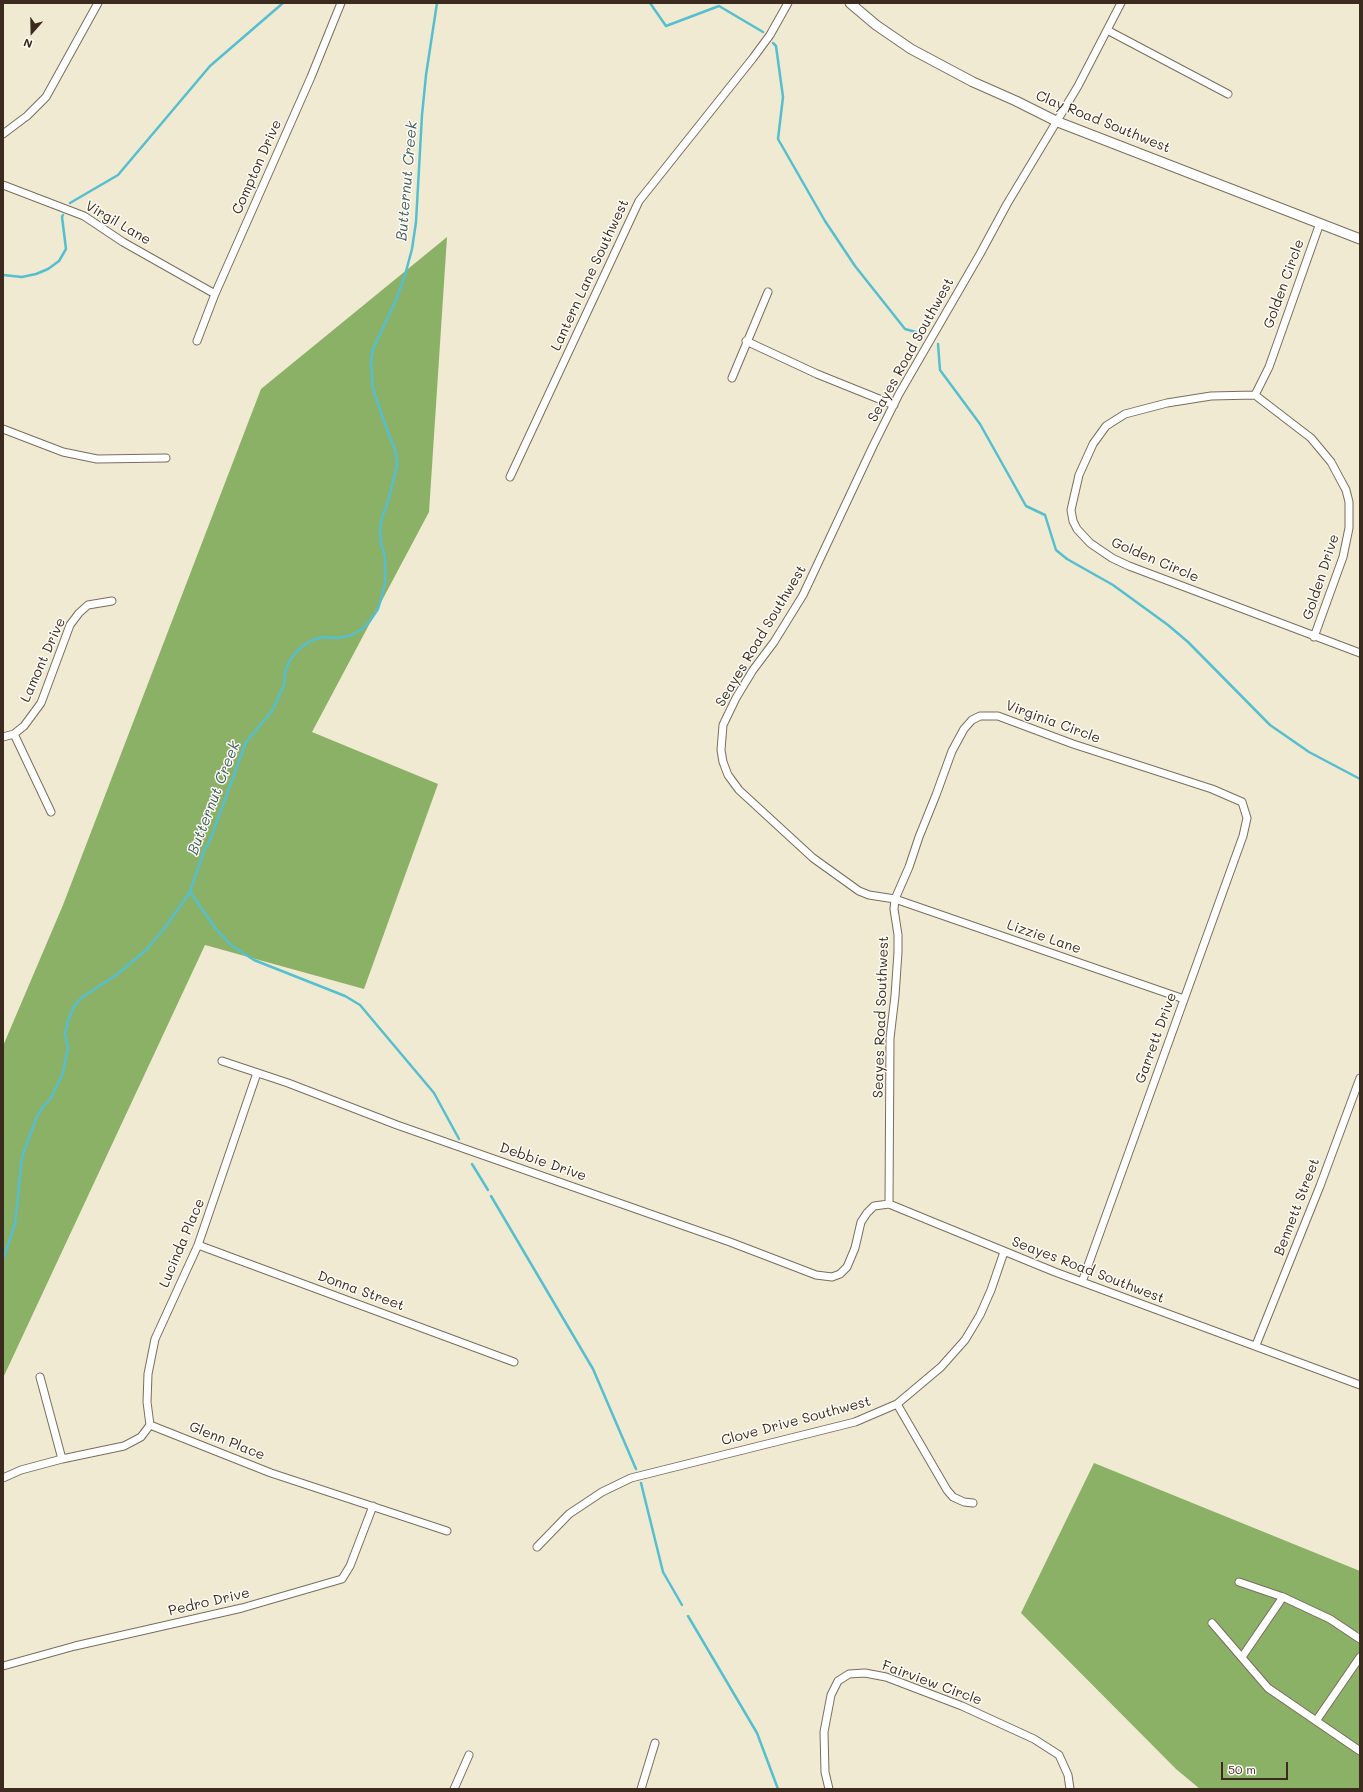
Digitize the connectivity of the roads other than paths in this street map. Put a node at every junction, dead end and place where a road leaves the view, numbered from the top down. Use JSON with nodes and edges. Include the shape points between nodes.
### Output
{"nodes":[{"id":1,"x":98,"y":3,"type":"edge"},
{"id":2,"x":341,"y":3,"type":"edge"},
{"id":3,"x":788,"y":3,"type":"edge"},
{"id":4,"x":850,"y":3,"type":"edge"},
{"id":5,"x":1121,"y":3,"type":"edge"},
{"id":6,"x":1107,"y":30,"type":"junction"},
{"id":7,"x":1228,"y":94,"type":"dead end"},
{"id":8,"x":1058,"y":122,"type":"junction"},
{"id":9,"x":3,"y":134,"type":"edge"},
{"id":10,"x":3,"y":185,"type":"edge"},
{"id":11,"x":1320,"y":223,"type":"junction"},
{"id":12,"x":1360,"y":239,"type":"edge"},
{"id":13,"x":768,"y":292,"type":"dead end"},
{"id":14,"x":215,"y":294,"type":"junction"},
{"id":15,"x":197,"y":341,"type":"dead end"},
{"id":16,"x":746,"y":341,"type":"junction"},
{"id":17,"x":732,"y":378,"type":"dead end"},
{"id":18,"x":1255,"y":395,"type":"junction"},
{"id":19,"x":894,"y":405,"type":"junction"},
{"id":20,"x":3,"y":429,"type":"edge"},
{"id":21,"x":166,"y":458,"type":"dead end"},
{"id":22,"x":510,"y":477,"type":"dead end"},
{"id":23,"x":112,"y":601,"type":"dead end"},
{"id":24,"x":1314,"y":637,"type":"junction"},
{"id":25,"x":1360,"y":653,"type":"edge"},
{"id":26,"x":14,"y":734,"type":"junction"},
{"id":27,"x":3,"y":737,"type":"edge"},
{"id":28,"x":1242,"y":802,"type":"joint"},
{"id":29,"x":51,"y":812,"type":"dead end"},
{"id":30,"x":895,"y":899,"type":"junction"},
{"id":31,"x":1184,"y":999,"type":"junction"},
{"id":32,"x":222,"y":1061,"type":"dead end"},
{"id":33,"x":258,"y":1073,"type":"junction"},
{"id":34,"x":1360,"y":1078,"type":"edge"},
{"id":35,"x":889,"y":1204,"type":"junction"},
{"id":36,"x":198,"y":1245,"type":"junction"},
{"id":37,"x":1004,"y":1252,"type":"junction"},
{"id":38,"x":1082,"y":1282,"type":"junction"},
{"id":39,"x":1256,"y":1346,"type":"junction"},
{"id":40,"x":514,"y":1362,"type":"dead end"},
{"id":41,"x":40,"y":1377,"type":"dead end"},
{"id":42,"x":1360,"y":1385,"type":"edge"},
{"id":43,"x":896,"y":1404,"type":"junction"},
{"id":44,"x":150,"y":1425,"type":"junction"},
{"id":45,"x":62,"y":1458,"type":"junction"},
{"id":46,"x":3,"y":1478,"type":"edge"},
{"id":47,"x":973,"y":1503,"type":"dead end"},
{"id":48,"x":373,"y":1506,"type":"junction"},
{"id":49,"x":447,"y":1531,"type":"dead end"},
{"id":50,"x":537,"y":1547,"type":"dead end"},
{"id":51,"x":1239,"y":1582,"type":"dead end"},
{"id":52,"x":1283,"y":1597,"type":"junction"},
{"id":53,"x":1212,"y":1623,"type":"dead end"},
{"id":54,"x":1360,"y":1639,"type":"edge"},
{"id":55,"x":1242,"y":1657,"type":"junction"},
{"id":56,"x":1360,"y":1657,"type":"edge"},
{"id":57,"x":3,"y":1666,"type":"edge"},
{"id":58,"x":1316,"y":1721,"type":"junction"},
{"id":59,"x":655,"y":1743,"type":"dead end"},
{"id":60,"x":1360,"y":1751,"type":"edge"},
{"id":61,"x":469,"y":1755,"type":"dead end"},
{"id":62,"x":454,"y":1789,"type":"edge"},
{"id":63,"x":641,"y":1789,"type":"edge"},
{"id":64,"x":829,"y":1789,"type":"edge"},
{"id":65,"x":1070,"y":1789,"type":"edge"}],
"edges":[{"from":1,"to":9,"type":"street","via":[[46,97],[27,116]]},
{"from":2,"to":14,"type":"street","name":"Compton Drive"},
{"from":3,"to":22,"type":"street","name":"Lantern Lane Southwest","via":[[753,58],[639,201]]},
{"from":4,"to":8,"type":"street","name":"Clay Road Southwest","via":[[876,25],[915,51]]},
{"from":5,"to":6,"type":"street","name":"Seayes Road Southwest"},
{"from":6,"to":7,"type":"street"},
{"from":6,"to":8,"type":"street","name":"Seayes Road Southwest"},
{"from":8,"to":11,"type":"street","name":"Clay Road Southwest"},
{"from":8,"to":19,"type":"street","name":"Seayes Road Southwest","via":[[1007,204]]},
{"from":10,"to":14,"type":"street","name":"Virgil Lane","via":[[84,216],[123,242]]},
{"from":11,"to":12,"type":"street","name":"Clay Road Southwest"},
{"from":11,"to":18,"type":"street","name":"Golden Circle","via":[[1269,367]]},
{"from":13,"to":16,"type":"street"},
{"from":14,"to":15,"type":"street","name":"Compton Drive"},
{"from":16,"to":17,"type":"street"},
{"from":16,"to":19,"type":"street","via":[[817,374]]},
{"from":18,"to":24,"type":"street","name":"Golden Drive","via":[[1311,438],[1336,472],[1346,490],[1349,502],[1349,528],[1343,557]]},
{"from":18,"to":24,"type":"street","name":"Golden Circle","via":[[1211,396],[1167,403],[1125,414],[1106,426],[1093,444],[1079,474],[1071,510],[1073,521],[1090,543],[1112,558]]},
{"from":19,"to":30,"type":"street","name":"Seayes Road Southwest","via":[[803,596],[736,698],[723,725],[721,750],[722,762],[728,775],[740,790],[813,858],[859,891]]},
{"from":20,"to":21,"type":"street","via":[[64,452],[97,459]]},
{"from":23,"to":26,"type":"street","name":"Lamont Drive","via":[[88,605],[70,625],[41,703],[24,726]]},
{"from":24,"to":25,"type":"street","name":"Golden Circle"},
{"from":26,"to":27,"type":"street","name":"Lamont Drive"},
{"from":26,"to":29,"type":"street"},
{"from":28,"to":30,"type":"street","name":"Virginia Circle","via":[[1212,789],[1073,744],[1003,718],[980,716],[964,729],[952,751]]},
{"from":28,"to":31,"type":"street","name":"Garrett Drive","via":[[1247,818],[1243,836]]},
{"from":30,"to":31,"type":"street","name":"Lizzie Lane"},
{"from":30,"to":35,"type":"street","name":"Seayes Road Southwest","via":[[898,952],[890,1038]]},
{"from":31,"to":38,"type":"street","name":"Garrett Drive"},
{"from":32,"to":33,"type":"street","name":"Debbie Drive"},
{"from":33,"to":35,"type":"street","name":"Debbie Drive","via":[[397,1125],[723,1239],[816,1275],[832,1277],[847,1268],[866,1213],[874,1206]]},
{"from":33,"to":36,"type":"street","name":"Lucinda Place"},
{"from":34,"to":39,"type":"street","name":"Bennett Street"},
{"from":35,"to":37,"type":"street","name":"Seayes Road Southwest"},
{"from":36,"to":40,"type":"street","name":"Donna Street"},
{"from":36,"to":44,"type":"street","name":"Lucinda Place","via":[[155,1339],[148,1374],[147,1402]]},
{"from":37,"to":38,"type":"street","name":"Seayes Road Southwest"},
{"from":37,"to":43,"type":"street","name":"Clove Drive Southwest","via":[[985,1303],[965,1340],[936,1372]]},
{"from":38,"to":39,"type":"street","name":"Seayes Road Southwest"},
{"from":39,"to":42,"type":"street","name":"Seayes Road Southwest"},
{"from":41,"to":45,"type":"street"},
{"from":43,"to":47,"type":"street","via":[[947,1490],[953,1497]]},
{"from":43,"to":50,"type":"street","name":"Clove Drive Southwest","via":[[855,1422],[630,1478],[602,1492],[569,1514]]},
{"from":44,"to":45,"type":"street","via":[[141,1437],[124,1446]]},
{"from":44,"to":48,"type":"street","name":"Glenn Place","via":[[271,1473]]},
{"from":45,"to":46,"type":"street"},
{"from":48,"to":49,"type":"street","name":"Glenn Place"},
{"from":48,"to":57,"type":"street","name":"Pedro Drive","via":[[350,1566],[342,1579],[242,1608],[76,1646]]},
{"from":51,"to":52,"type":"street"},
{"from":52,"to":54,"type":"street","via":[[1330,1619]]},
{"from":52,"to":55,"type":"street"},
{"from":53,"to":55,"type":"street"},
{"from":55,"to":58,"type":"street","via":[[1268,1688]]},
{"from":56,"to":58,"type":"street"},
{"from":58,"to":60,"type":"street"},
{"from":59,"to":63,"type":"street"},
{"from":61,"to":62,"type":"street"},
{"from":64,"to":65,"type":"street","name":"Fairview Circle","via":[[824,1732],[831,1695],[838,1681],[849,1674],[865,1673],[886,1677],[1034,1738],[1059,1754],[1068,1775]]}]}
